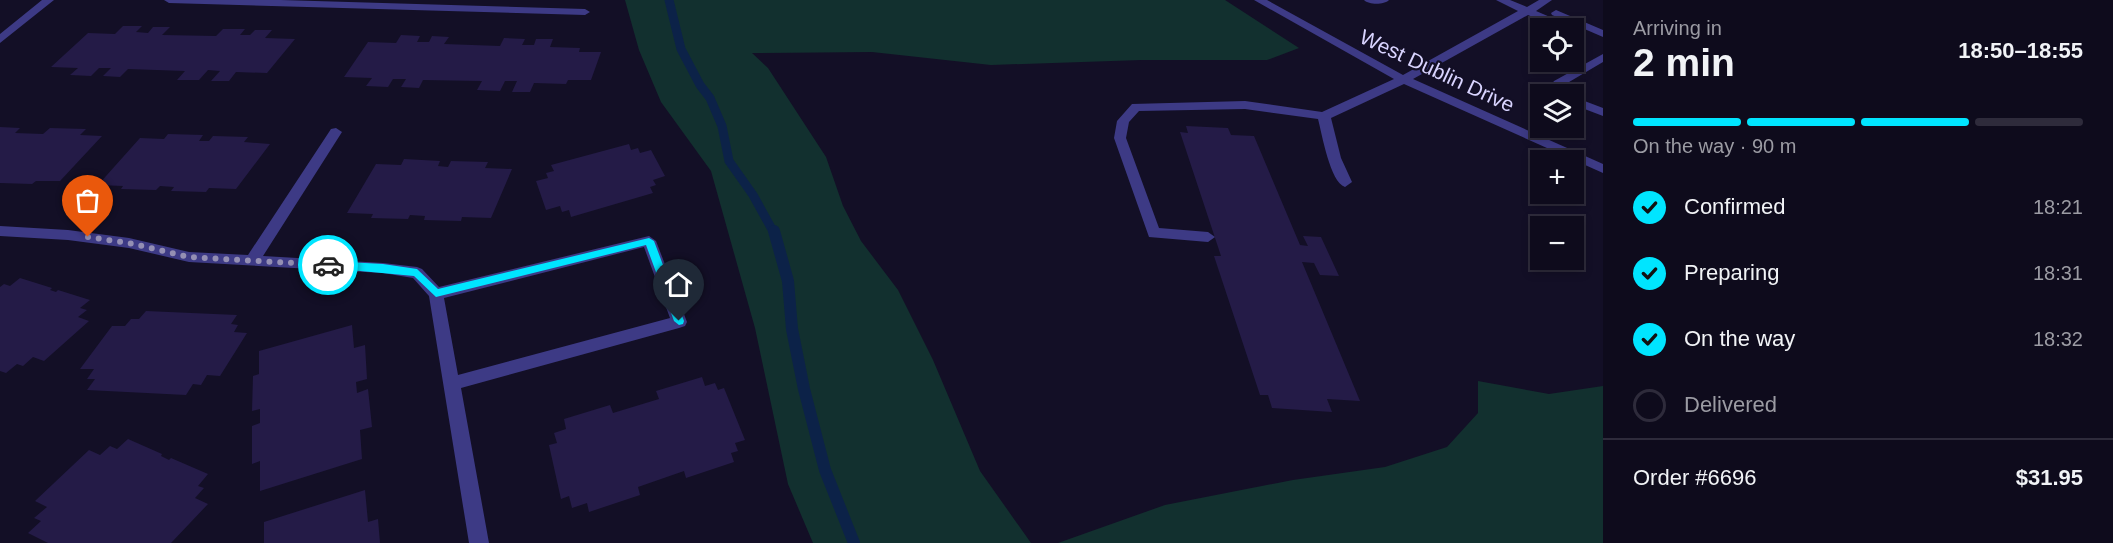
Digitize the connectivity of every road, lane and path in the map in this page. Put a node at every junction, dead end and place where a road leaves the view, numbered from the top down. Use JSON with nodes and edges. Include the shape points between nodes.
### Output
{"nodes":[{"id":1,"x":49,"y":0,"type":"edge"},
{"id":2,"x":170,"y":0,"type":"edge"},
{"id":3,"x":1259,"y":0,"type":"edge"},
{"id":4,"x":1369,"y":0,"type":"edge"},
{"id":5,"x":1384,"y":0,"type":"edge"},
{"id":6,"x":1501,"y":0,"type":"edge"},
{"id":7,"x":382,"y":3,"type":"edge"},
{"id":8,"x":445,"y":4,"type":"edge"},
{"id":9,"x":1538,"y":5,"type":"edge"},
{"id":10,"x":585,"y":12,"type":"dead end"},
{"id":11,"x":1554,"y":18,"type":"edge"},
{"id":12,"x":1603,"y":34,"type":"edge"},
{"id":13,"x":1584,"y":36,"type":"edge"},
{"id":14,"x":0,"y":40,"type":"edge"},
{"id":15,"x":1603,"y":45,"type":"edge"},
{"id":16,"x":1603,"y":57,"type":"edge"},
{"id":17,"x":1404,"y":79,"type":"junction"},
{"id":18,"x":1558,"y":84,"type":"edge"},
{"id":19,"x":1584,"y":105,"type":"edge"},
{"id":20,"x":1603,"y":112,"type":"edge"},
{"id":21,"x":1324,"y":116,"type":"junction"},
{"id":22,"x":336,"y":132,"type":"dead end"},
{"id":23,"x":1603,"y":169,"type":"edge"},
{"id":24,"x":1345,"y":182,"type":"dead end"},
{"id":25,"x":0,"y":231,"type":"edge"},
{"id":26,"x":1208,"y":237,"type":"dead end"},
{"id":27,"x":252,"y":261,"type":"junction"},
{"id":28,"x":436,"y":294,"type":"junction"},
{"id":29,"x":451,"y":384,"type":"junction"},
{"id":30,"x":478,"y":543,"type":"edge"}],
"edges":[{"from":1,"to":14,"type":"street"},
{"from":2,"to":7,"type":"street"},
{"from":3,"to":17,"type":"street","name":"West Dublin Drive"},
{"from":4,"to":5,"type":"street"},
{"from":6,"to":9,"type":"street"},
{"from":7,"to":8,"type":"street"},
{"from":8,"to":10,"type":"street"},
{"from":9,"to":11,"type":"street"},
{"from":9,"to":12,"type":"street"},
{"from":9,"to":17,"type":"street"},
{"from":13,"to":15,"type":"street"},
{"from":16,"to":18,"type":"street"},
{"from":17,"to":21,"type":"street"},
{"from":17,"to":23,"type":"street","name":"West Dublin Drive"},
{"from":19,"to":20,"type":"street"},
{"from":21,"to":24,"type":"street","via":[[1334,158]]},
{"from":21,"to":26,"type":"street","via":[[1245,105],[1136,107],[1123,121],[1120,138],[1154,233]]},
{"from":22,"to":27,"type":"street"},
{"from":25,"to":27,"type":"street","via":[[68,235],[129,243],[189,257]]},
{"from":27,"to":28,"type":"street","via":[[417,273]]},
{"from":28,"to":29,"type":"street"},
{"from":28,"to":29,"type":"street","via":[[649,241],[679,321]]},
{"from":29,"to":30,"type":"street"}]}
